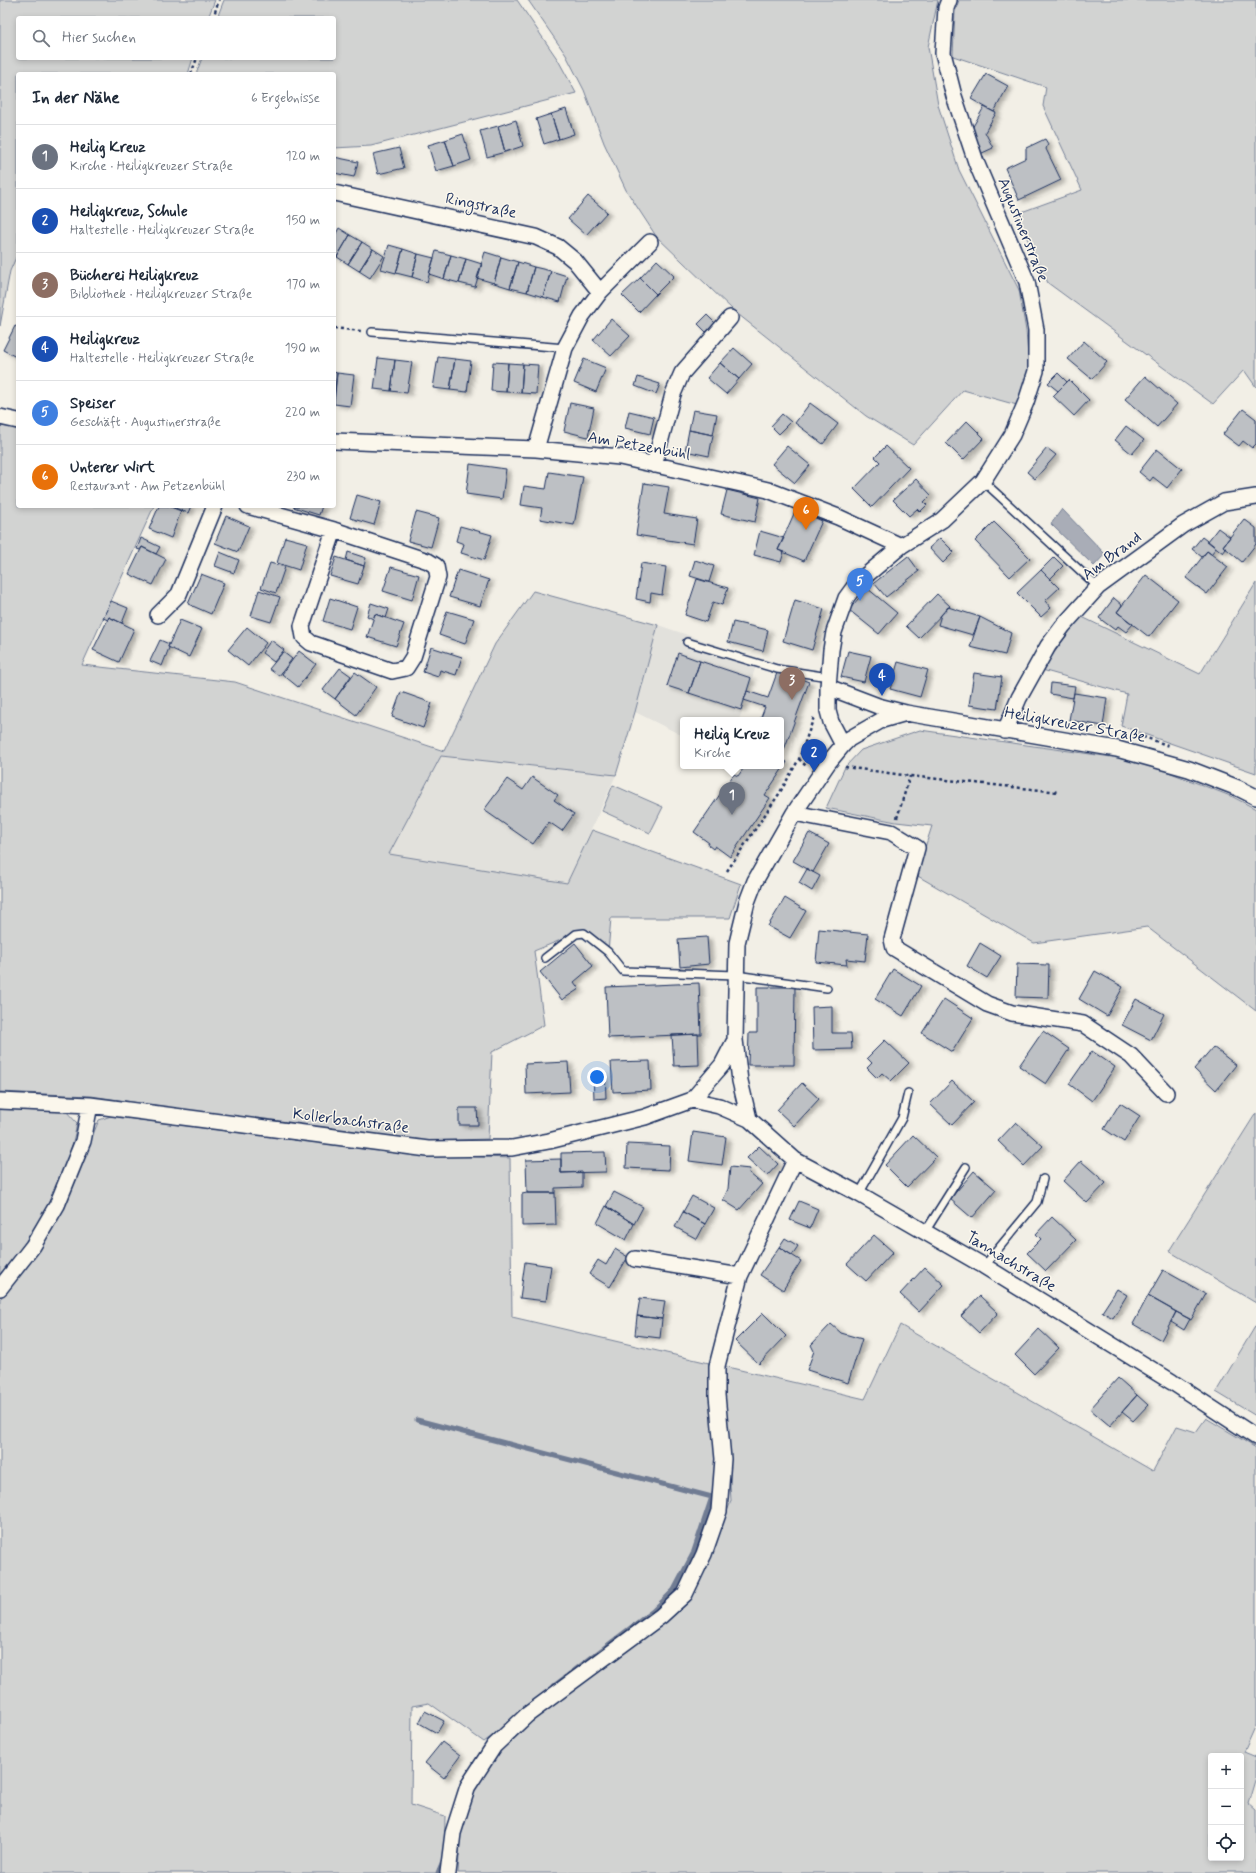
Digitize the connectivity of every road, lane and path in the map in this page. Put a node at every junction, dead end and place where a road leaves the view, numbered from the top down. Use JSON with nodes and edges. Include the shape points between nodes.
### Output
{"nodes":[{"id":1,"x":220,"y":0,"type":"edge"},
{"id":2,"x":949,"y":0,"type":"edge"},
{"id":3,"x":214,"y":16,"type":"edge"},
{"id":4,"x":197,"y":60,"type":"edge"},
{"id":5,"x":192,"y":72,"type":"edge"},
{"id":6,"x":336,"y":193,"type":"edge"},
{"id":7,"x":650,"y":242,"type":"dead end"},
{"id":8,"x":600,"y":292,"type":"junction"},
{"id":9,"x":730,"y":318,"type":"dead end"},
{"id":10,"x":336,"y":328,"type":"edge"},
{"id":11,"x":372,"y":332,"type":"joint"},
{"id":12,"x":565,"y":348,"type":"junction"},
{"id":13,"x":0,"y":417,"type":"edge"},
{"id":14,"x":16,"y":421,"type":"edge"},
{"id":15,"x":336,"y":441,"type":"edge"},
{"id":16,"x":536,"y":449,"type":"junction"},
{"id":17,"x":654,"y":465,"type":"junction"},
{"id":18,"x":983,"y":482,"type":"junction"},
{"id":19,"x":1256,"y":497,"type":"edge"},
{"id":20,"x":214,"y":508,"type":"edge"},
{"id":21,"x":255,"y":508,"type":"edge"},
{"id":22,"x":334,"y":530,"type":"junction"},
{"id":23,"x":901,"y":546,"type":"junction"},
{"id":24,"x":1098,"y":587,"type":"junction"},
{"id":25,"x":158,"y":615,"type":"dead end"},
{"id":26,"x":687,"y":642,"type":"dead end"},
{"id":27,"x":828,"y":682,"type":"junction"},
{"id":28,"x":828,"y":711,"type":"junction"},
{"id":29,"x":906,"y":713,"type":"junction"},
{"id":30,"x":1005,"y":730,"type":"junction"},
{"id":31,"x":843,"y":745,"type":"junction"},
{"id":32,"x":845,"y":767,"type":"dead end"},
{"id":33,"x":910,"y":776,"type":"junction"},
{"id":34,"x":1058,"y":792,"type":"dead end"},
{"id":35,"x":1256,"y":798,"type":"edge"},
{"id":36,"x":794,"y":813,"type":"junction"},
{"id":37,"x":896,"y":822,"type":"dead end"},
{"id":38,"x":727,"y":871,"type":"dead end"},
{"id":39,"x":545,"y":958,"type":"dead end"},
{"id":40,"x":736,"y":975,"type":"junction"},
{"id":41,"x":827,"y":988,"type":"dead end"},
{"id":42,"x":735,"y":1040,"type":"junction"},
{"id":43,"x":908,"y":1093,"type":"dead end"},
{"id":44,"x":1166,"y":1093,"type":"dead end"},
{"id":45,"x":692,"y":1100,"type":"junction"},
{"id":46,"x":0,"y":1101,"type":"edge"},
{"id":47,"x":90,"y":1105,"type":"junction"},
{"id":48,"x":749,"y":1119,"type":"junction"},
{"id":49,"x":795,"y":1160,"type":"junction"},
{"id":50,"x":966,"y":1167,"type":"dead end"},
{"id":51,"x":1043,"y":1178,"type":"dead end"},
{"id":52,"x":859,"y":1194,"type":"junction"},
{"id":53,"x":925,"y":1232,"type":"junction"},
{"id":54,"x":635,"y":1259,"type":"dead end"},
{"id":55,"x":984,"y":1266,"type":"junction"},
{"id":56,"x":740,"y":1276,"type":"junction"},
{"id":57,"x":0,"y":1288,"type":"edge"},
{"id":58,"x":1256,"y":1437,"type":"edge"},
{"id":59,"x":448,"y":1873,"type":"edge"}],
"edges":[{"from":1,"to":3,"type":"path"},
{"from":2,"to":18,"type":"street","name":"Augustinerstraße","via":[[946,8],[943,53],[954,96],[976,162],[1027,282],[1036,330],[1036,371],[1026,402],[1012,435]]},
{"from":4,"to":5,"type":"path"},
{"from":6,"to":8,"type":"street","name":"Ringstraße","via":[[536,237],[558,247],[570,256]]},
{"from":7,"to":8,"type":"street"},
{"from":8,"to":12,"type":"street","via":[[582,316]]},
{"from":9,"to":17,"type":"street","via":[[682,373],[673,394]]},
{"from":10,"to":11,"type":"path"},
{"from":11,"to":12,"type":"lane"},
{"from":12,"to":16,"type":"street"},
{"from":13,"to":14,"type":"street"},
{"from":15,"to":16,"type":"street","name":"Am Petzenbühl"},
{"from":16,"to":17,"type":"street","name":"Am Petzenbühl","via":[[620,457]]},
{"from":17,"to":23,"type":"street","name":"Am Petzenbühl","via":[[768,490]]},
{"from":18,"to":23,"type":"street","name":"Augustinerstraße","via":[[942,520]]},
{"from":18,"to":24,"type":"lane"},
{"from":19,"to":24,"type":"street","name":"Am Brand","via":[[1224,502],[1183,524]]},
{"from":20,"to":25,"type":"street","via":[[179,594]]},
{"from":21,"to":22,"type":"street"},
{"from":22,"to":22,"type":"street","via":[[428,561],[436,566],[438,577],[413,657],[406,668],[392,671],[311,643],[304,637],[302,626]]},
{"from":23,"to":27,"type":"street","name":"Augustinerstraße","via":[[857,583],[846,598],[830,650]]},
{"from":24,"to":30,"type":"street","name":"Am Brand","via":[[1048,646],[1019,698]]},
{"from":26,"to":27,"type":"lane"},
{"from":27,"to":28,"type":"street"},
{"from":27,"to":29,"type":"street","name":"Heiligkreuzer Straße","via":[[878,706]]},
{"from":28,"to":31,"type":"street"},
{"from":28,"to":38,"type":"path","via":[[812,718],[799,759],[779,794]]},
{"from":29,"to":30,"type":"street","name":"Heiligkreuzer Straße"},
{"from":29,"to":31,"type":"street","name":"Heiligkreuzer Straße","via":[[882,720]]},
{"from":30,"to":35,"type":"street","name":"Heiligkreuzer Straße","via":[[1117,749],[1189,769],[1238,788]]},
{"from":31,"to":36,"type":"street","name":"Heiligkreuzer Straße"},
{"from":32,"to":33,"type":"path"},
{"from":33,"to":34,"type":"path"},
{"from":33,"to":37,"type":"path"},
{"from":36,"to":40,"type":"street","name":"Heiligkreuzer Straße","via":[[746,902],[737,943]]},
{"from":36,"to":44,"type":"street","via":[[891,832],[917,848],[892,939],[894,948],[988,1004],[1012,1013],[1083,1024],[1131,1056]]},
{"from":39,"to":40,"type":"lane","via":[[576,934],[584,933],[608,952],[623,971]]},
{"from":40,"to":41,"type":"lane"},
{"from":40,"to":42,"type":"street","name":"Heiligkreuzer Straße"},
{"from":42,"to":45,"type":"street","name":"Heiligkreuzer Straße","via":[[722,1065]]},
{"from":42,"to":48,"type":"street","via":[[740,1081]]},
{"from":43,"to":52,"type":"lane","via":[[902,1118]]},
{"from":45,"to":47,"type":"street","name":"Kollerbachstraße","via":[[645,1117],[512,1148],[428,1149]]},
{"from":45,"to":48,"type":"street","name":"Tannachstraße","via":[[719,1106]]},
{"from":46,"to":47,"type":"street","name":"Kollerbachstraße"},
{"from":47,"to":57,"type":"street","via":[[83,1141],[57,1205],[32,1246]]},
{"from":48,"to":49,"type":"street","name":"Tannachstraße"},
{"from":49,"to":52,"type":"street","name":"Tannachstraße"},
{"from":49,"to":56,"type":"street"},
{"from":50,"to":53,"type":"lane"},
{"from":51,"to":55,"type":"lane","via":[[1037,1202]]},
{"from":52,"to":53,"type":"street","name":"Tannachstraße"},
{"from":53,"to":55,"type":"street","name":"Tannachstraße"},
{"from":54,"to":56,"type":"street"},
{"from":55,"to":58,"type":"street","name":"Tannachstraße"},
{"from":56,"to":59,"type":"street","via":[[717,1366],[723,1459],[719,1511],[704,1554],[685,1594],[661,1616],[527,1715],[494,1746],[468,1786],[453,1833]]}]}
